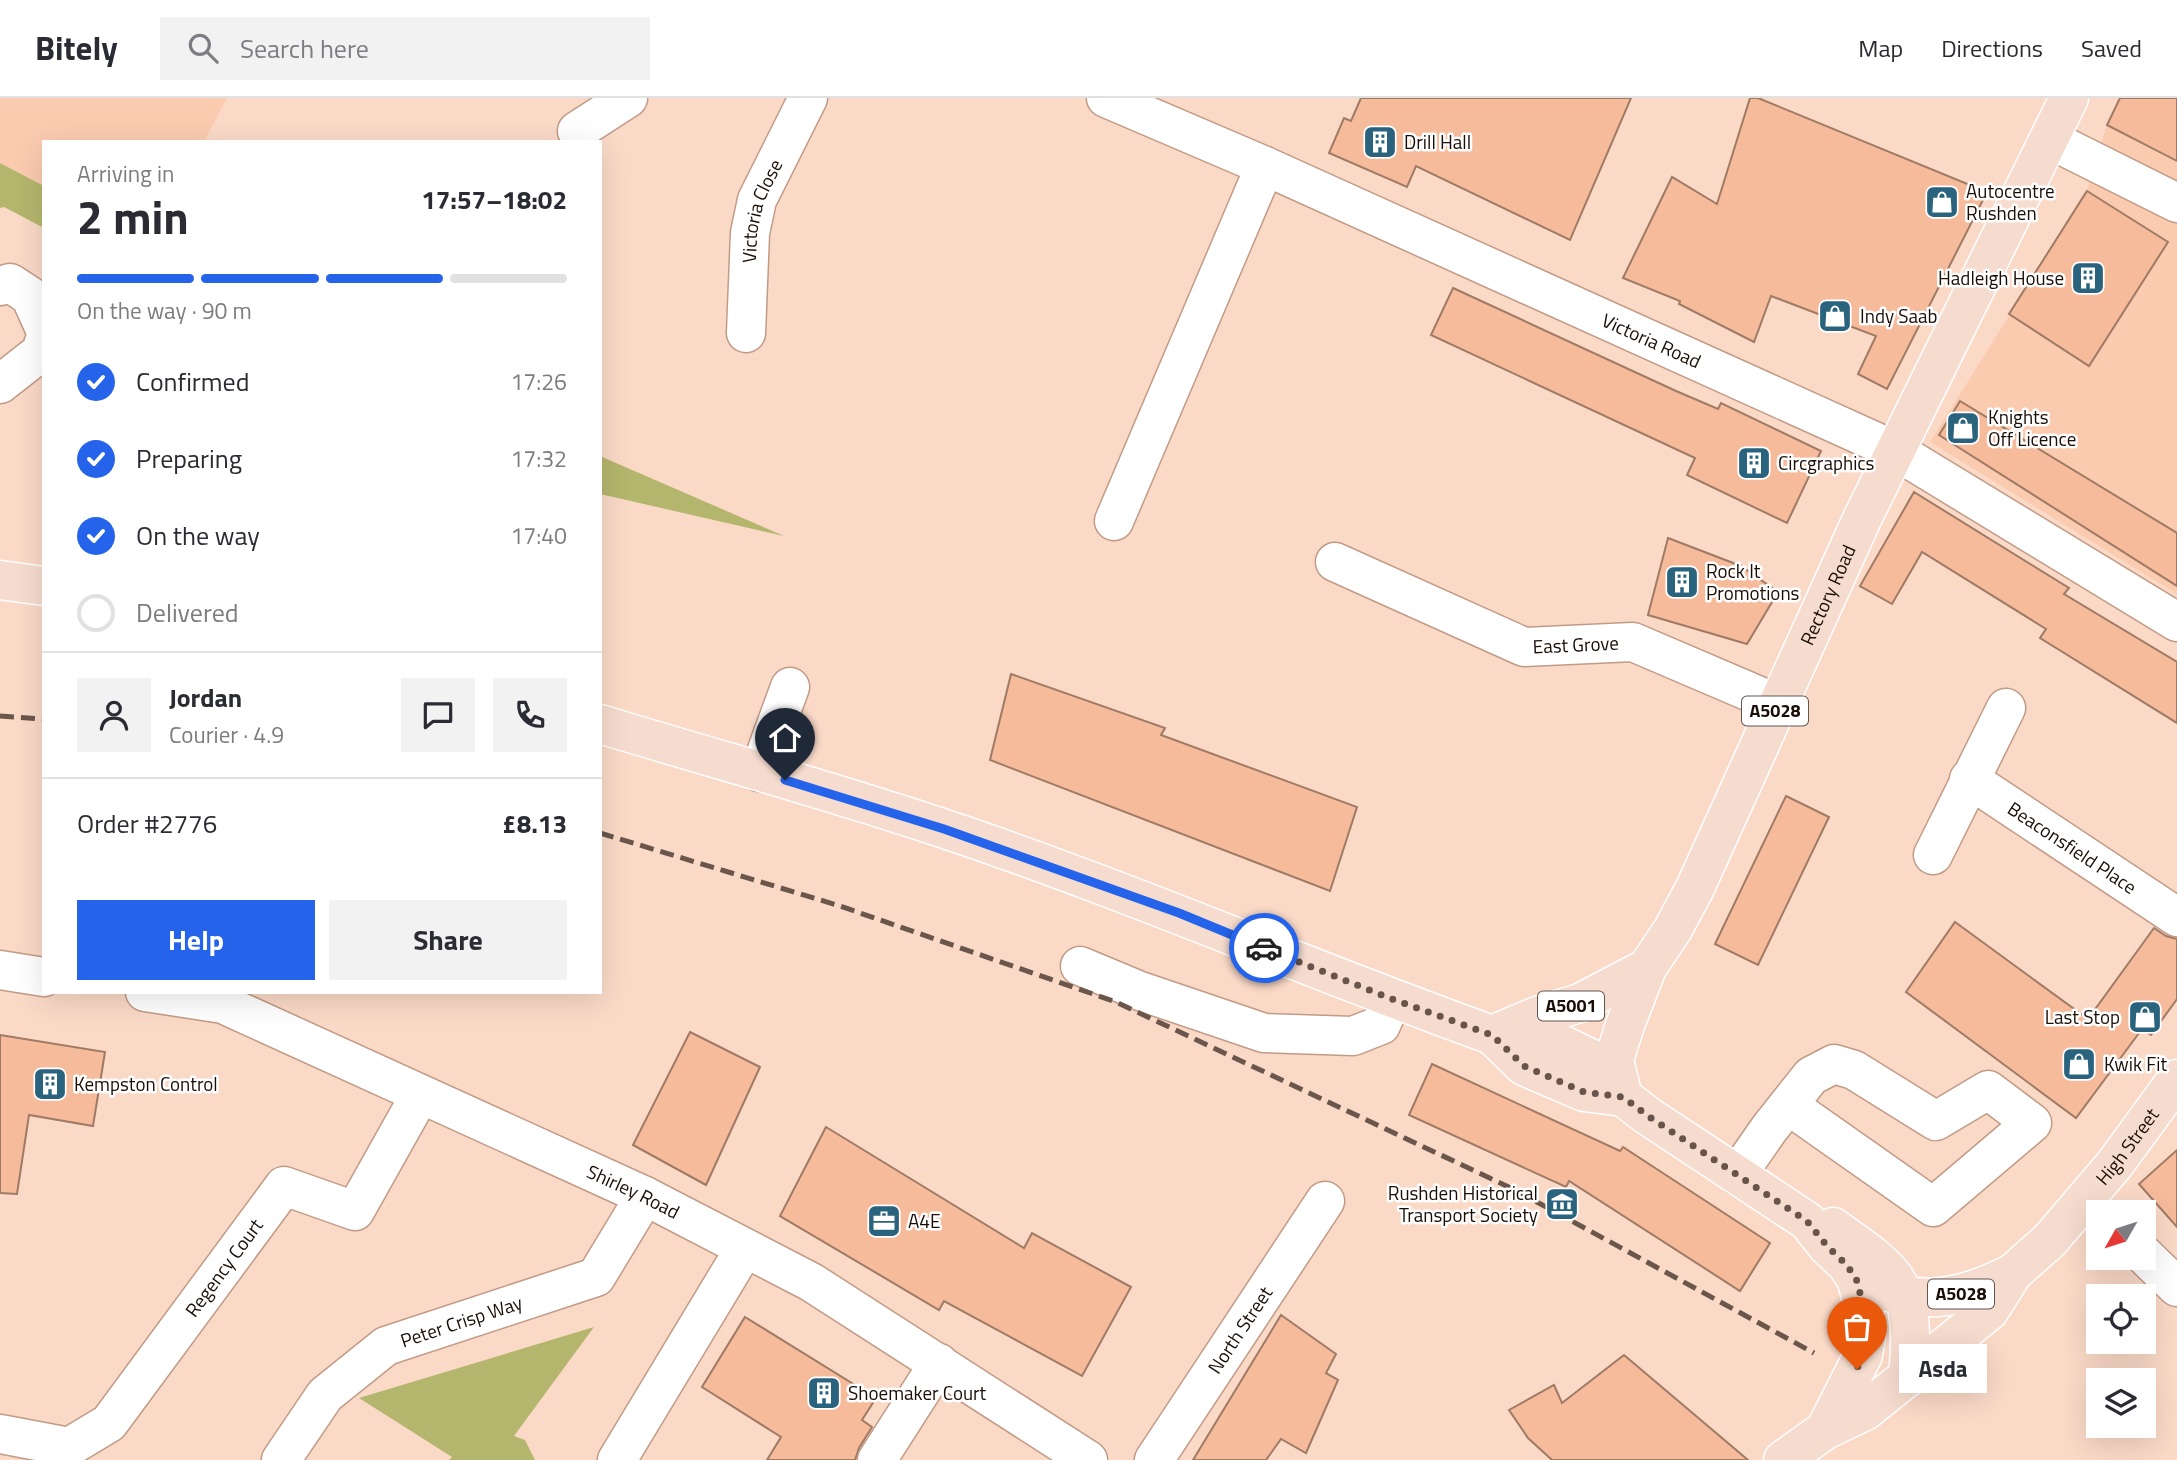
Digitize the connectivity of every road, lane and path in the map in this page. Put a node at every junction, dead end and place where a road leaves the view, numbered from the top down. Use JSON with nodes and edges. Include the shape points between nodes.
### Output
{"nodes":[{"id":1,"x":628,"y":98,"type":"edge"},
{"id":2,"x":808,"y":98,"type":"edge"},
{"id":3,"x":1107,"y":98,"type":"edge"},
{"id":4,"x":2069,"y":98,"type":"edge"},
{"id":5,"x":577,"y":131,"type":"dead end"},
{"id":6,"x":2049,"y":139,"type":"junction"},
{"id":7,"x":1265,"y":166,"type":"junction"},
{"id":8,"x":2177,"y":203,"type":"edge"},
{"id":9,"x":0,"y":286,"type":"edge"},
{"id":10,"x":42,"y":327,"type":"edge"},
{"id":11,"x":746,"y":334,"type":"dead end"},
{"id":12,"x":0,"y":384,"type":"edge"},
{"id":13,"x":1896,"y":451,"type":"junction"},
{"id":14,"x":1114,"y":521,"type":"dead end"},
{"id":15,"x":1335,"y":562,"type":"dead end"},
{"id":16,"x":0,"y":580,"type":"edge"},
{"id":17,"x":42,"y":586,"type":"edge"},
{"id":18,"x":2177,"y":622,"type":"edge"},
{"id":19,"x":790,"y":687,"type":"dead end"},
{"id":20,"x":1779,"y":704,"type":"junction"},
{"id":21,"x":2006,"y":708,"type":"dead end"},
{"id":22,"x":602,"y":725,"type":"edge"},
{"id":23,"x":759,"y":772,"type":"junction"},
{"id":24,"x":1969,"y":779,"type":"junction"},
{"id":25,"x":1933,"y":855,"type":"dead end"},
{"id":26,"x":2177,"y":917,"type":"edge"},
{"id":27,"x":1080,"y":966,"type":"dead end"},
{"id":28,"x":1647,"y":968,"type":"junction"},
{"id":29,"x":0,"y":970,"type":"edge"},
{"id":30,"x":42,"y":977,"type":"edge"},
{"id":31,"x":158,"y":994,"type":"edge"},
{"id":32,"x":1392,"y":999,"type":"junction"},
{"id":33,"x":1492,"y":1035,"type":"junction"},
{"id":34,"x":2177,"y":1079,"type":"edge"},
{"id":35,"x":420,"y":1095,"type":"junction"},
{"id":36,"x":1623,"y":1097,"type":"junction"},
{"id":37,"x":1788,"y":1105,"type":"junction"},
{"id":38,"x":1737,"y":1175,"type":"junction"},
{"id":39,"x":645,"y":1196,"type":"junction"},
{"id":40,"x":2095,"y":1200,"type":"edge"},
{"id":41,"x":1325,"y":1201,"type":"dead end"},
{"id":42,"x":2086,"y":1212,"type":"edge"},
{"id":43,"x":1807,"y":1221,"type":"junction"},
{"id":44,"x":745,"y":1248,"type":"junction"},
{"id":45,"x":2156,"y":1267,"type":"edge"},
{"id":46,"x":2013,"y":1273,"type":"junction"},
{"id":47,"x":1857,"y":1281,"type":"junction"},
{"id":48,"x":2177,"y":1287,"type":"edge"},
{"id":49,"x":1905,"y":1298,"type":"junction"},
{"id":50,"x":939,"y":1363,"type":"junction"},
{"id":51,"x":1908,"y":1377,"type":"junction"},
{"id":52,"x":1825,"y":1430,"type":"junction"},
{"id":53,"x":0,"y":1434,"type":"edge"},
{"id":54,"x":281,"y":1460,"type":"edge"},
{"id":55,"x":617,"y":1460,"type":"edge"},
{"id":56,"x":877,"y":1460,"type":"edge"},
{"id":57,"x":1088,"y":1460,"type":"edge"},
{"id":58,"x":1154,"y":1460,"type":"edge"},
{"id":59,"x":1783,"y":1460,"type":"edge"}],
"edges":[{"from":1,"to":5,"type":"street"},
{"from":2,"to":11,"type":"street","name":"Victoria Close","via":[[757,200],[750,233]]},
{"from":3,"to":7,"type":"street","name":"Victoria Road"},
{"from":4,"to":6,"type":"main road","name":"Rectory Road","number":"A5028"},
{"from":6,"to":8,"type":"street"},
{"from":6,"to":13,"type":"main road","name":"Rectory Road","number":"A5028"},
{"from":7,"to":13,"type":"street","name":"Victoria Road"},
{"from":7,"to":14,"type":"street"},
{"from":9,"to":10,"type":"street","via":[[10,283],[30,296]]},
{"from":10,"to":12,"type":"street","via":[[41,352]]},
{"from":13,"to":18,"type":"street","name":"Victoria Road"},
{"from":13,"to":20,"type":"main road","name":"Rectory Road","number":"A5028"},
{"from":15,"to":20,"type":"street","name":"East Grove","via":[[1524,647],[1633,642]]},
{"from":16,"to":17,"type":"main road"},
{"from":19,"to":23,"type":"street"},
{"from":20,"to":28,"type":"main road","name":"Rectory Road","number":"A5028","via":[[1695,887]]},
{"from":21,"to":24,"type":"street"},
{"from":22,"to":23,"type":"main road"},
{"from":23,"to":32,"type":"main road","via":[[957,833],[1179,913]]},
{"from":24,"to":25,"type":"street"},
{"from":24,"to":26,"type":"street","name":"Beaconsfield Place"},
{"from":27,"to":32,"type":"street","via":[[1264,1033],[1353,1036],[1381,1025]]},
{"from":28,"to":33,"type":"main road","number":"A5001","via":[[1580,1003]]},
{"from":28,"to":36,"type":"main road","name":"Rectory Road","number":"A5028","via":[[1614,1060]]},
{"from":29,"to":30,"type":"street"},
{"from":31,"to":35,"type":"street","name":"Shirley Road","via":[[223,1004]]},
{"from":32,"to":33,"type":"main road"},
{"from":33,"to":36,"type":"main road","via":[[1524,1066],[1584,1092]]},
{"from":34,"to":40,"type":"main road","name":"High Street","number":"A5028","via":[[2114,1165]]},
{"from":35,"to":39,"type":"street","name":"Shirley Road"},
{"from":35,"to":53,"type":"street","name":"Regency Court","via":[[355,1211],[284,1185],[109,1423],[69,1447]]},
{"from":36,"to":38,"type":"main road","number":"A5028"},
{"from":37,"to":37,"type":"street","via":[[1811,1076],[1835,1064],[1854,1070],[1936,1121],[1988,1090],[2032,1123],[1933,1207]]},
{"from":37,"to":38,"type":"street"},
{"from":38,"to":43,"type":"main road","number":"A5028"},
{"from":39,"to":44,"type":"street","name":"Shirley Road"},
{"from":39,"to":54,"type":"street","name":"Peter Crisp Way","via":[[596,1277],[386,1346],[325,1395]]},
{"from":41,"to":58,"type":"street","name":"North Street"},
{"from":42,"to":46,"type":"main road","name":"High Street","number":"A5028"},
{"from":43,"to":47,"type":"main road","number":"A5028"},
{"from":43,"to":49,"type":"main road","number":"A5028","via":[[1833,1227],[1871,1255],[1893,1276]]},
{"from":44,"to":50,"type":"street","name":"Shirley Road","via":[[811,1282]]},
{"from":44,"to":55,"type":"street"},
{"from":45,"to":48,"type":"street"},
{"from":46,"to":49,"type":"main road","number":"A5028","via":[[1964,1294]]},
{"from":46,"to":51,"type":"main road","name":"High Street","number":"A5028","via":[[1989,1311]]},
{"from":47,"to":49,"type":"main road","number":"A5028"},
{"from":47,"to":52,"type":"main road","number":"A5028","via":[[1864,1309],[1863,1355]]},
{"from":49,"to":51,"type":"main road","number":"A5028","via":[[1910,1329]]},
{"from":50,"to":56,"type":"street"},
{"from":50,"to":57,"type":"street","name":"Shirley Road"},
{"from":51,"to":52,"type":"main road","name":"High Street","number":"A5028","via":[[1865,1411]]},
{"from":52,"to":59,"type":"main road","number":"A5028"}]}
